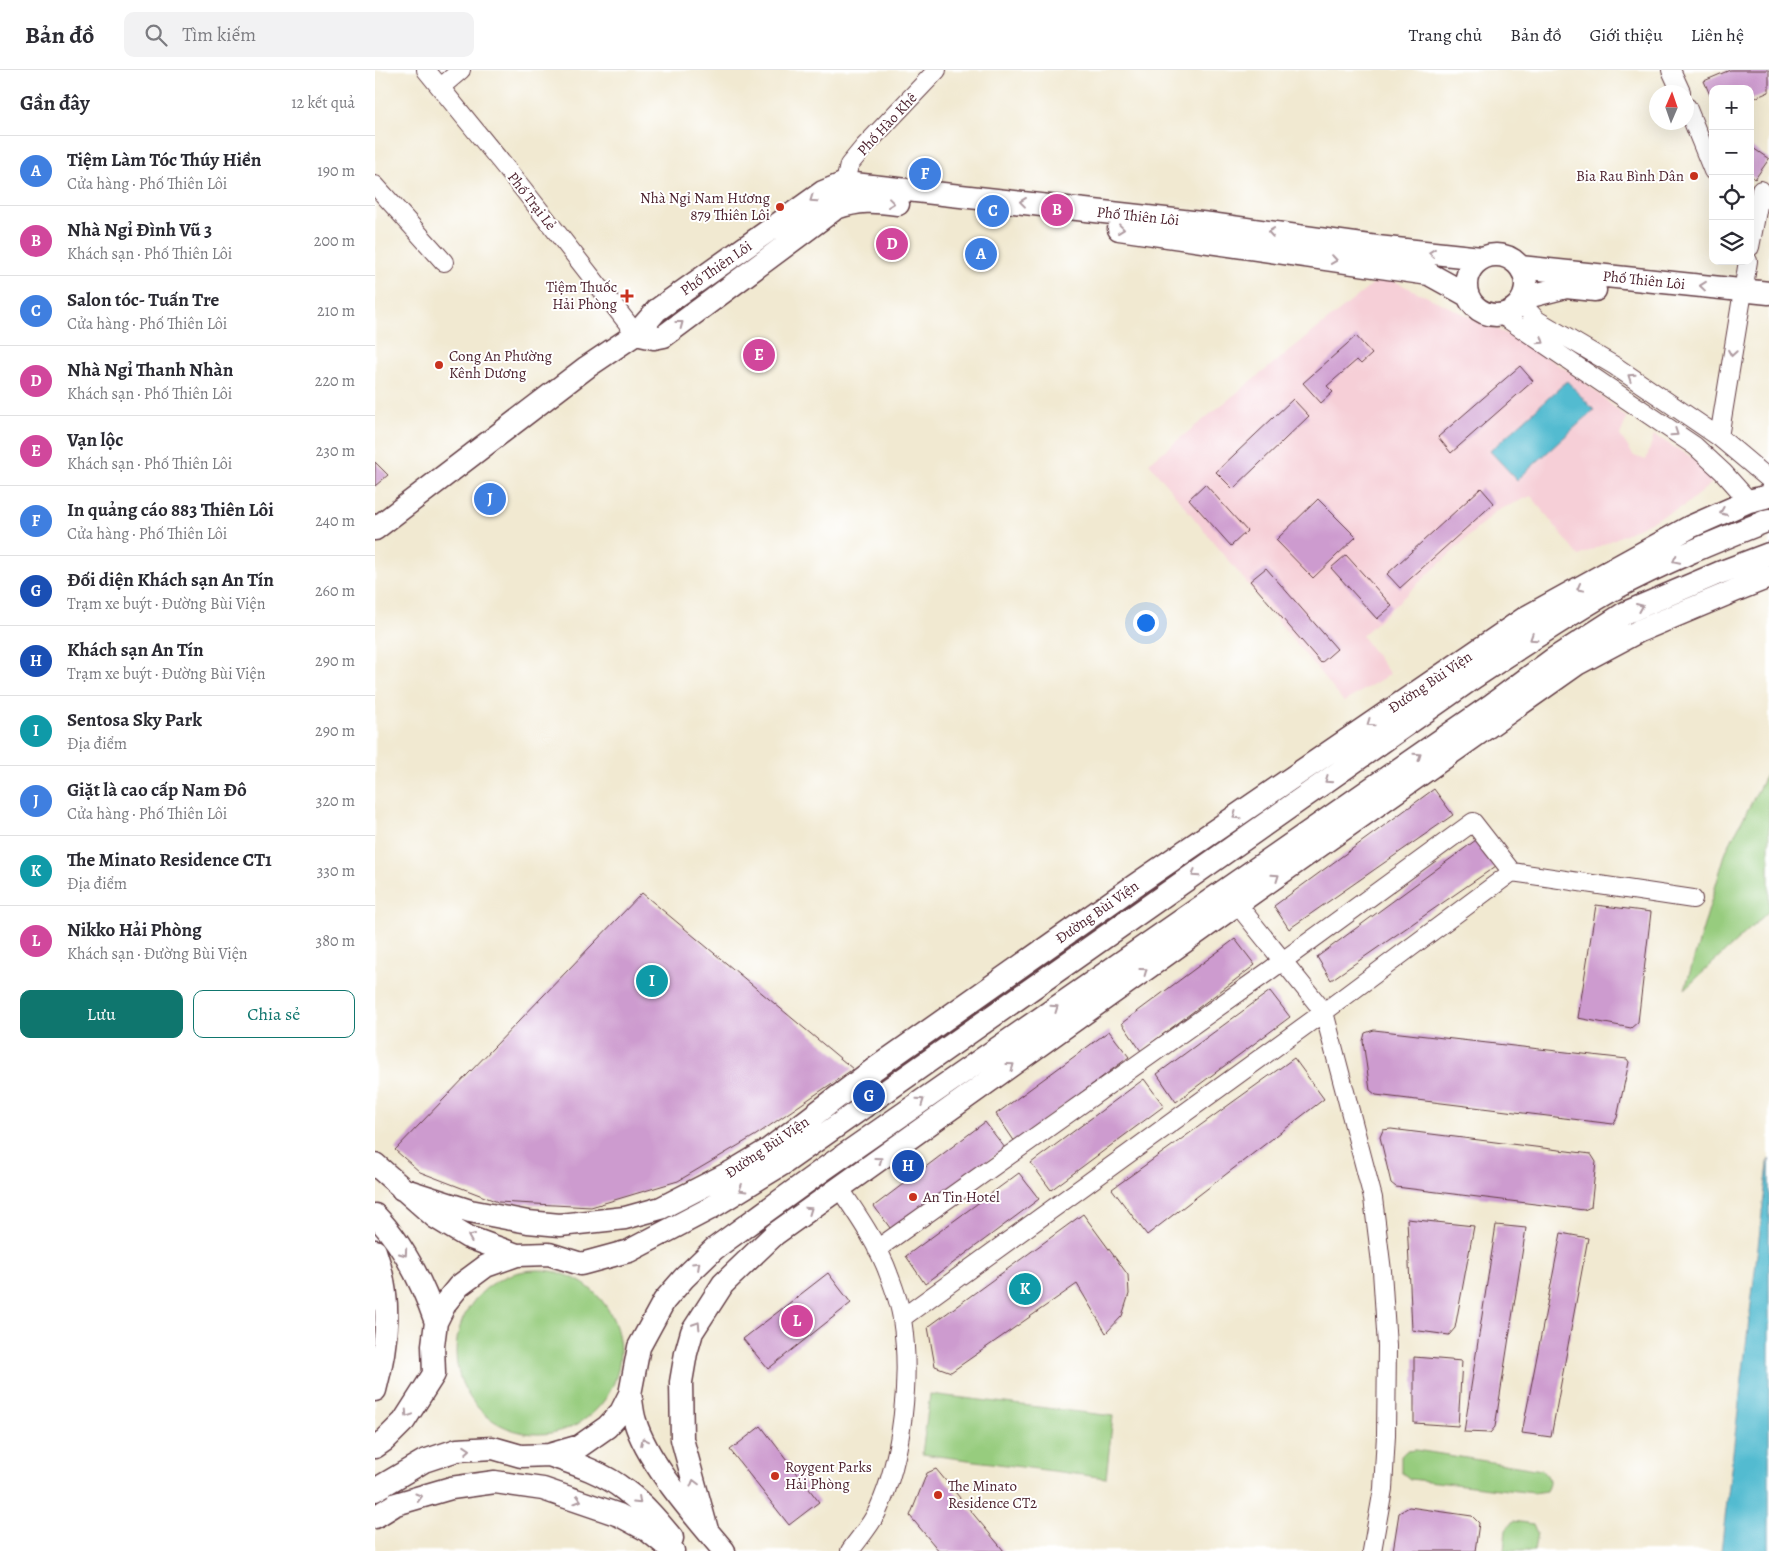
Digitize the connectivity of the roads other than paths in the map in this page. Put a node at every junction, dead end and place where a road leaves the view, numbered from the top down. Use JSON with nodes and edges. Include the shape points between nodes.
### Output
{"nodes":[{"id":1,"x":426,"y":70,"type":"edge"},
{"id":2,"x":461,"y":70,"type":"edge"},
{"id":3,"x":937,"y":70,"type":"edge"},
{"id":4,"x":1671,"y":70,"type":"edge"},
{"id":5,"x":1678,"y":85,"type":"edge"},
{"id":6,"x":441,"y":87,"type":"junction"},
{"id":7,"x":1694,"y":124,"type":"edge"},
{"id":8,"x":1709,"y":161,"type":"edge"},
{"id":9,"x":375,"y":185,"type":"edge"},
{"id":10,"x":1760,"y":191,"type":"edge"},
{"id":11,"x":849,"y":193,"type":"junction"},
{"id":12,"x":1754,"y":225,"type":"edge"},
{"id":13,"x":1481,"y":258,"type":"junction"},
{"id":14,"x":444,"y":262,"type":"dead end"},
{"id":15,"x":1746,"y":265,"type":"edge"},
{"id":16,"x":1520,"y":267,"type":"junction"},
{"id":17,"x":1569,"y":280,"type":"junction"},
{"id":18,"x":1769,"y":293,"type":"edge"},
{"id":19,"x":1467,"y":295,"type":"junction"},
{"id":20,"x":1741,"y":298,"type":"junction"},
{"id":21,"x":1522,"y":300,"type":"junction"},
{"id":22,"x":1769,"y":308,"type":"edge"},
{"id":23,"x":1500,"y":314,"type":"junction"},
{"id":24,"x":636,"y":334,"type":"junction"},
{"id":25,"x":1719,"y":437,"type":"junction"},
{"id":26,"x":1769,"y":478,"type":"edge"},
{"id":27,"x":1759,"y":498,"type":"edge"},
{"id":28,"x":1769,"y":520,"type":"edge"},
{"id":29,"x":375,"y":529,"type":"edge"},
{"id":30,"x":1769,"y":554,"type":"edge"},
{"id":31,"x":1719,"y":573,"type":"junction"},
{"id":32,"x":1769,"y":577,"type":"edge"},
{"id":33,"x":1734,"y":591,"type":"junction"},
{"id":34,"x":1470,"y":680,"type":"junction"},
{"id":35,"x":1490,"y":706,"type":"junction"},
{"id":36,"x":1512,"y":872,"type":"junction"},
{"id":37,"x":1231,"y":897,"type":"junction"},
{"id":38,"x":1693,"y":899,"type":"dead end"},
{"id":39,"x":1284,"y":960,"type":"junction"},
{"id":40,"x":1324,"y":1012,"type":"junction"},
{"id":41,"x":776,"y":1157,"type":"junction"},
{"id":42,"x":375,"y":1164,"type":"edge"},
{"id":43,"x":824,"y":1169,"type":"junction"},
{"id":44,"x":402,"y":1189,"type":"junction"},
{"id":45,"x":840,"y":1189,"type":"junction"},
{"id":46,"x":375,"y":1215,"type":"edge"},
{"id":47,"x":877,"y":1249,"type":"junction"},
{"id":48,"x":375,"y":1251,"type":"edge"},
{"id":49,"x":517,"y":1255,"type":"junction"},
{"id":50,"x":902,"y":1318,"type":"junction"},
{"id":51,"x":436,"y":1322,"type":"junction"},
{"id":52,"x":375,"y":1390,"type":"edge"},
{"id":53,"x":630,"y":1394,"type":"junction"},
{"id":54,"x":375,"y":1447,"type":"edge"},
{"id":55,"x":549,"y":1456,"type":"junction"},
{"id":56,"x":375,"y":1490,"type":"edge"},
{"id":57,"x":375,"y":1517,"type":"edge"},
{"id":58,"x":707,"y":1530,"type":"junction"},
{"id":59,"x":673,"y":1551,"type":"edge"},
{"id":60,"x":684,"y":1551,"type":"edge"},
{"id":61,"x":724,"y":1551,"type":"edge"},
{"id":62,"x":850,"y":1551,"type":"edge"},
{"id":63,"x":1372,"y":1551,"type":"edge"}],
"edges":[{"from":1,"to":6,"type":"street","name":"Phố Trại Lẻ"},
{"from":2,"to":6,"type":"street"},
{"from":3,"to":11,"type":"street","name":"Phố Hào Khê","via":[[849,165]]},
{"from":4,"to":5,"type":"street"},
{"from":6,"to":24,"type":"street","name":"Phố Trại Lẻ"},
{"from":7,"to":8,"type":"street"},
{"from":9,"to":14,"type":"street"},
{"from":10,"to":12,"type":"street"},
{"from":13,"to":11,"type":"main road","name":"Phố Thiên Lôi","one_way":true,"via":[[1210,224]]},
{"from":11,"to":19,"type":"main road","name":"Phố Thiên Lôi","one_way":true,"via":[[870,200],[1132,231],[1429,274]]},
{"from":11,"to":24,"type":"main road","name":"Phố Thiên Lôi","via":[[836,208],[665,336],[654,338]]},
{"from":13,"to":16,"type":"main road","via":[[1506,256]]},
{"from":13,"to":19,"type":"main road","via":[[1467,274]]},
{"from":15,"to":20,"type":"street"},
{"from":16,"to":17,"type":"main road","name":"Phố Thiên Lôi"},
{"from":16,"to":21,"type":"main road","via":[[1526,282]]},
{"from":17,"to":20,"type":"main road","name":"Phố Thiên Lôi"},
{"from":17,"to":21,"type":"main road","name":"Phố Thiên Lôi"},
{"from":18,"to":20,"type":"main road","name":"Phố Thiên Lôi"},
{"from":19,"to":23,"type":"main road","via":[[1480,310]]},
{"from":20,"to":22,"type":"main road","name":"Phố Thiên Lôi"},
{"from":20,"to":25,"type":"street","one_way":true},
{"from":21,"to":23,"type":"main road","via":[[1508,312]]},
{"from":25,"to":21,"type":"street","one_way":true,"via":[[1615,366],[1537,320]]},
{"from":23,"to":27,"type":"street","one_way":true,"via":[[1695,446],[1723,472]]},
{"from":24,"to":29,"type":"main road","via":[[587,367]]},
{"from":25,"to":26,"type":"street"},
{"from":27,"to":41,"type":"main road","name":"Đường Bùi Viện","one_way":true,"via":[[1690,527],[1525,618],[1134,886],[873,1070]]},
{"from":28,"to":34,"type":"main road","name":"Đường Bùi Viện","one_way":true,"via":[[1707,545],[1613,590],[1535,636]]},
{"from":30,"to":31,"type":"main road"},
{"from":31,"to":33,"type":"main road"},
{"from":35,"to":31,"type":"main road","one_way":true,"via":[[1552,660],[1625,613]]},
{"from":32,"to":33,"type":"main road"},
{"from":37,"to":33,"type":"main road","one_way":true,"via":[[1577,664],[1639,631]]},
{"from":34,"to":35,"type":"main road"},
{"from":34,"to":41,"type":"main road","name":"Đường Bùi Viện","one_way":true},
{"from":37,"to":35,"type":"main road","one_way":true},
{"from":36,"to":38,"type":"street"},
{"from":36,"to":39,"type":"street","via":[[1473,822]]},
{"from":36,"to":40,"type":"street"},
{"from":37,"to":39,"type":"street"},
{"from":43,"to":37,"type":"main road","one_way":true},
{"from":45,"to":37,"type":"main road","one_way":true},
{"from":39,"to":40,"type":"street"},
{"from":39,"to":47,"type":"street"},
{"from":40,"to":50,"type":"street"},
{"from":40,"to":63,"type":"street","via":[[1373,1198],[1382,1271],[1387,1346],[1386,1435],[1383,1489]]},
{"from":41,"to":44,"type":"main road","name":"Đường Bùi Viện","via":[[733,1171],[661,1208],[591,1223],[560,1225],[499,1218]]},
{"from":41,"to":49,"type":"main road","name":"Đường Bùi Viện","one_way":true,"via":[[709,1208],[629,1251],[581,1264],[549,1254]]},
{"from":42,"to":44,"type":"main road"},
{"from":43,"to":45,"type":"main road"},
{"from":53,"to":43,"type":"main road","one_way":true,"via":[[639,1347],[664,1301],[714,1249]]},
{"from":49,"to":44,"type":"main road","one_way":true,"via":[[468,1236],[435,1217]]},
{"from":45,"to":47,"type":"street"},
{"from":58,"to":45,"type":"main road","one_way":true,"via":[[682,1439],[681,1382],[692,1332],[723,1284],[775,1234]]},
{"from":46,"to":51,"type":"main road","one_way":true,"via":[[413,1266]]},
{"from":47,"to":50,"type":"street","via":[[889,1274]]},
{"from":48,"to":52,"type":"main road","via":[[381,1268],[388,1316],[383,1361]]},
{"from":49,"to":51,"type":"main road","via":[[486,1266],[459,1286]]},
{"from":50,"to":62,"type":"street","via":[[904,1406],[893,1465],[878,1511]]},
{"from":51,"to":54,"type":"main road","one_way":true,"via":[[434,1374],[404,1421]]},
{"from":53,"to":55,"type":"main road","via":[[621,1412],[607,1427],[580,1446]]},
{"from":58,"to":53,"type":"main road","one_way":true,"via":[[654,1461],[635,1420]]},
{"from":56,"to":55,"type":"main road","one_way":true,"via":[[424,1461],[457,1450],[493,1448],[521,1456]]},
{"from":55,"to":60,"type":"main road","one_way":true,"via":[[580,1465],[625,1490]]},
{"from":57,"to":59,"type":"main road","one_way":true,"via":[[396,1504],[451,1488],[495,1482],[543,1489],[605,1509],[647,1530]]},
{"from":58,"to":61,"type":"main road"}]}
